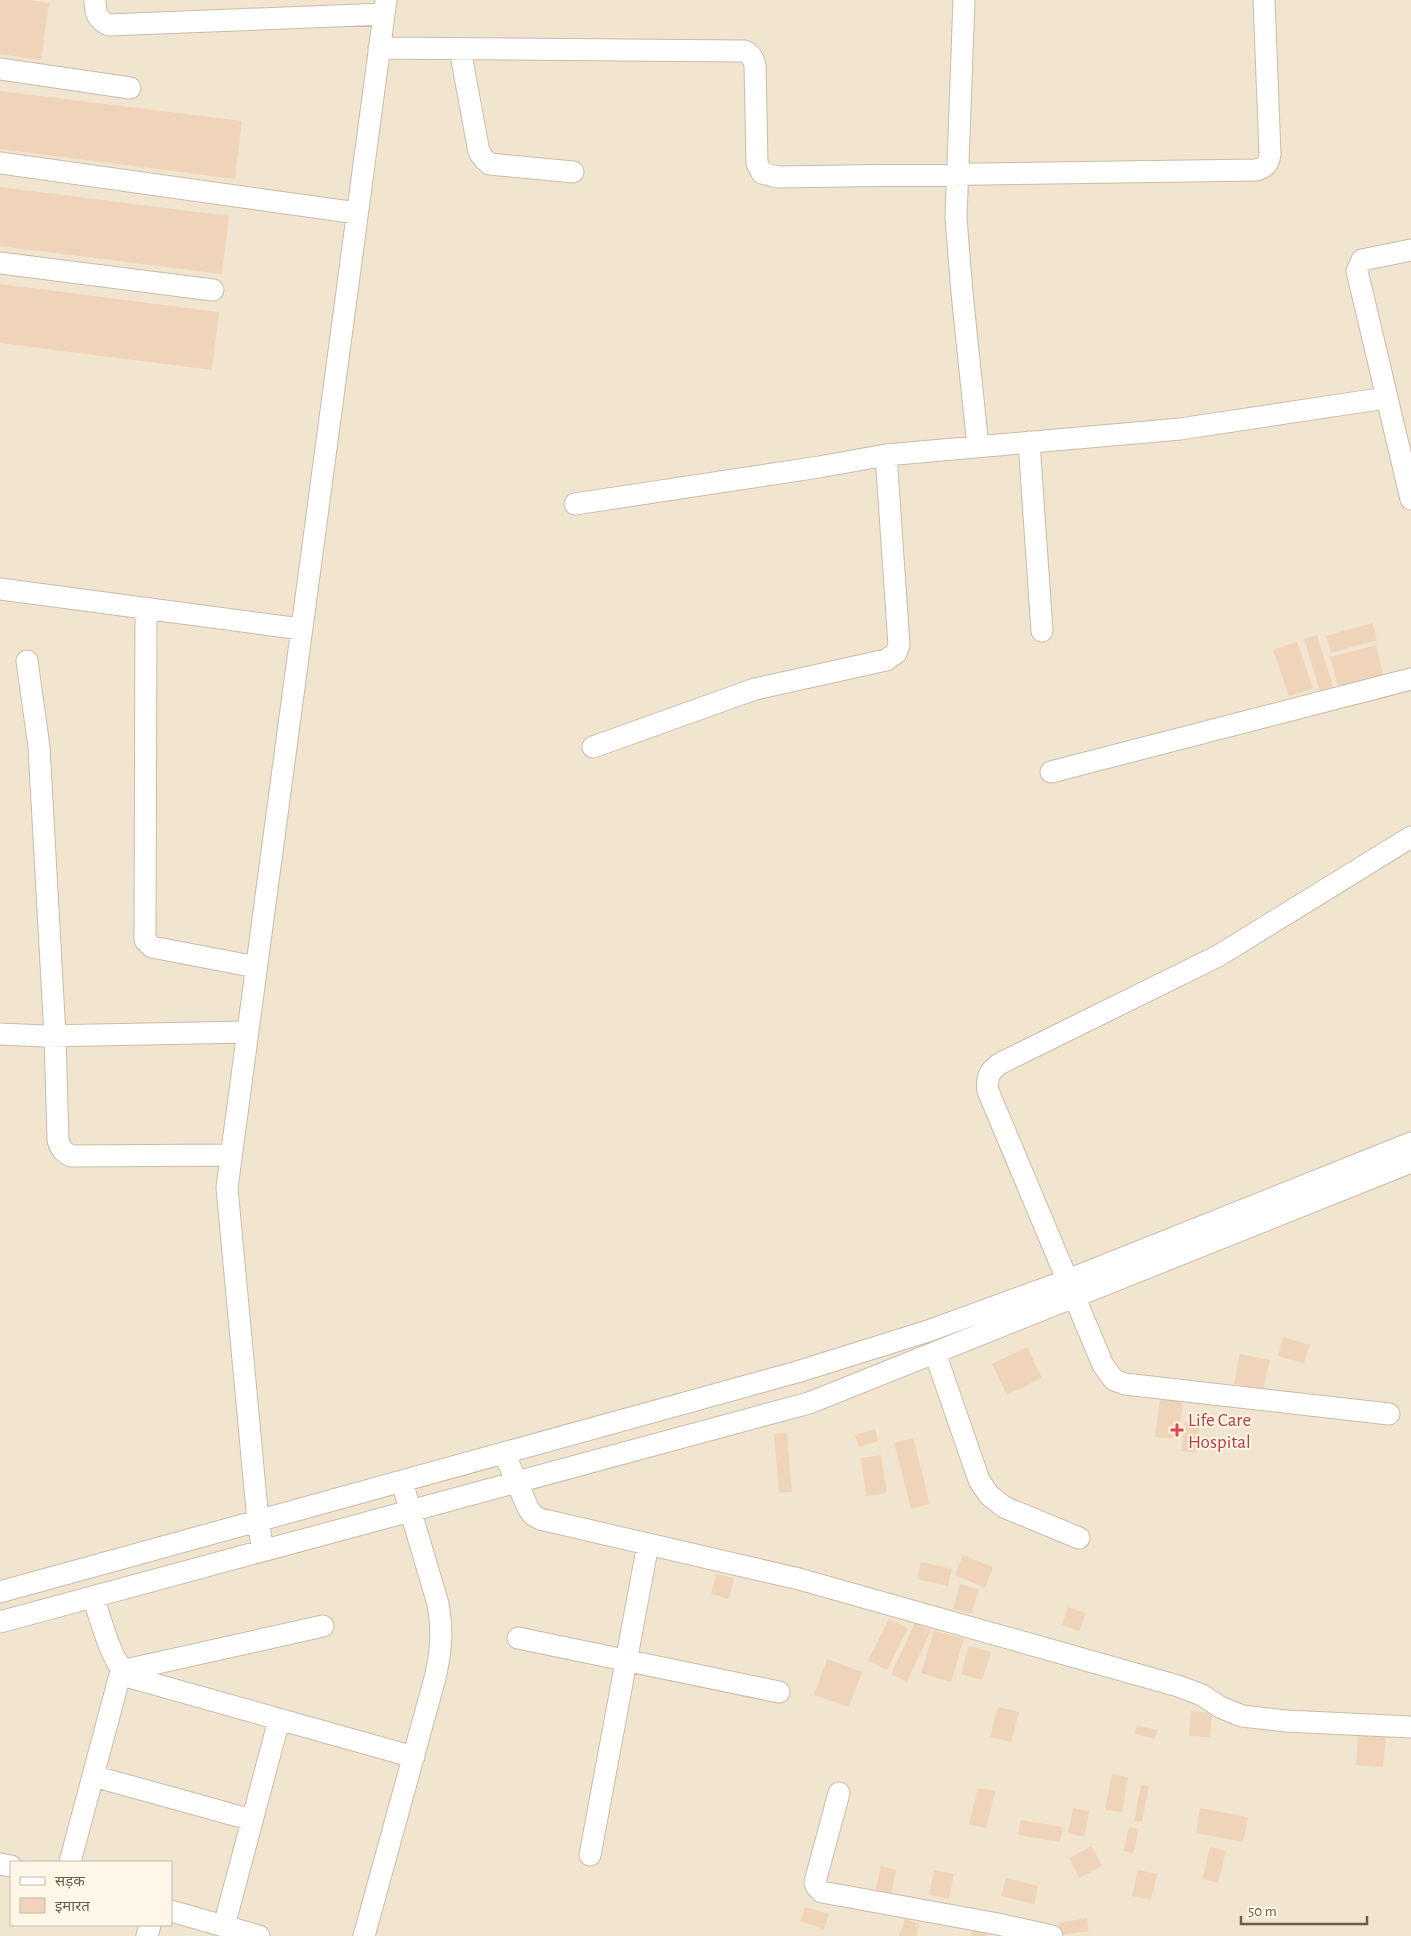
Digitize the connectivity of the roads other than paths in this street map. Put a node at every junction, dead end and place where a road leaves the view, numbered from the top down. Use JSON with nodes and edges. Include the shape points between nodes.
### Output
{"nodes":[{"id":1,"x":95,"y":0,"type":"edge"},
{"id":2,"x":964,"y":0,"type":"edge"},
{"id":3,"x":1264,"y":0,"type":"edge"},
{"id":4,"x":385,"y":7,"type":"edge"},
{"id":5,"x":379,"y":48,"type":"junction"},
{"id":6,"x":460,"y":49,"type":"junction"},
{"id":7,"x":0,"y":69,"type":"edge"},
{"id":8,"x":130,"y":88,"type":"dead end"},
{"id":9,"x":0,"y":163,"type":"edge"},
{"id":10,"x":573,"y":172,"type":"dead end"},
{"id":11,"x":957,"y":174,"type":"junction"},
{"id":12,"x":356,"y":213,"type":"junction"},
{"id":13,"x":1411,"y":250,"type":"edge"},
{"id":14,"x":0,"y":263,"type":"edge"},
{"id":15,"x":213,"y":290,"type":"dead end"},
{"id":16,"x":1386,"y":398,"type":"junction"},
{"id":17,"x":1030,"y":442,"type":"junction"},
{"id":18,"x":978,"y":447,"type":"junction"},
{"id":19,"x":886,"y":455,"type":"junction"},
{"id":20,"x":1410,"y":491,"type":"edge"},
{"id":21,"x":575,"y":504,"type":"dead end"},
{"id":22,"x":0,"y":589,"type":"edge"},
{"id":23,"x":146,"y":608,"type":"junction"},
{"id":24,"x":301,"y":629,"type":"junction"},
{"id":25,"x":1042,"y":631,"type":"dead end"},
{"id":26,"x":27,"y":661,"type":"dead end"},
{"id":27,"x":1411,"y":679,"type":"edge"},
{"id":28,"x":593,"y":747,"type":"dead end"},
{"id":29,"x":1051,"y":772,"type":"dead end"},
{"id":30,"x":1411,"y":837,"type":"edge"},
{"id":31,"x":256,"y":967,"type":"junction"},
{"id":32,"x":248,"y":1032,"type":"junction"},
{"id":33,"x":0,"y":1034,"type":"edge"},
{"id":34,"x":55,"y":1036,"type":"junction"},
{"id":35,"x":1411,"y":1143,"type":"edge"},
{"id":36,"x":231,"y":1155,"type":"junction"},
{"id":37,"x":1411,"y":1162,"type":"edge"},
{"id":38,"x":1072,"y":1288,"type":"junction"},
{"id":39,"x":935,"y":1352,"type":"junction"},
{"id":40,"x":1389,"y":1414,"type":"dead end"},
{"id":41,"x":504,"y":1453,"type":"junction"},
{"id":42,"x":402,"y":1482,"type":"junction"},
{"id":43,"x":517,"y":1482,"type":"junction"},
{"id":44,"x":411,"y":1511,"type":"junction"},
{"id":45,"x":258,"y":1520,"type":"junction"},
{"id":46,"x":1079,"y":1538,"type":"dead end"},
{"id":47,"x":648,"y":1544,"type":"junction"},
{"id":48,"x":263,"y":1551,"type":"junction"},
{"id":49,"x":0,"y":1592,"type":"edge"},
{"id":50,"x":93,"y":1597,"type":"junction"},
{"id":51,"x":0,"y":1622,"type":"edge"},
{"id":52,"x":322,"y":1626,"type":"dead end"},
{"id":53,"x":518,"y":1638,"type":"dead end"},
{"id":54,"x":626,"y":1660,"type":"junction"},
{"id":55,"x":121,"y":1671,"type":"junction"},
{"id":56,"x":778,"y":1692,"type":"dead end"},
{"id":57,"x":280,"y":1720,"type":"junction"},
{"id":58,"x":1411,"y":1727,"type":"edge"},
{"id":59,"x":414,"y":1756,"type":"junction"},
{"id":60,"x":93,"y":1776,"type":"junction"},
{"id":61,"x":839,"y":1792,"type":"dead end"},
{"id":62,"x":252,"y":1820,"type":"junction"},
{"id":63,"x":590,"y":1855,"type":"dead end"},
{"id":64,"x":70,"y":1861,"type":"edge"},
{"id":65,"x":172,"y":1911,"type":"edge"},
{"id":66,"x":224,"y":1926,"type":"junction"},
{"id":67,"x":259,"y":1936,"type":"edge"},
{"id":68,"x":364,"y":1936,"type":"edge"},
{"id":69,"x":1052,"y":1936,"type":"edge"}],
"edges":[{"from":1,"to":4,"type":"street","via":[[98,17],[109,25]]},
{"from":2,"to":11,"type":"street"},
{"from":3,"to":11,"type":"street","via":[[1270,160],[1262,168]]},
{"from":4,"to":5,"type":"street"},
{"from":5,"to":6,"type":"street"},
{"from":5,"to":12,"type":"street"},
{"from":6,"to":10,"type":"street","via":[[479,152],[485,160],[490,164]]},
{"from":6,"to":11,"type":"street","via":[[744,51],[750,53],[755,65],[757,163],[762,174],[777,177]]},
{"from":7,"to":8,"type":"street"},
{"from":9,"to":12,"type":"street"},
{"from":11,"to":18,"type":"street","via":[[958,252]]},
{"from":12,"to":24,"type":"street"},
{"from":13,"to":16,"type":"street","via":[[1362,260],[1357,271]]},
{"from":14,"to":15,"type":"street"},
{"from":16,"to":17,"type":"street","via":[[1214,425]]},
{"from":16,"to":20,"type":"street"},
{"from":17,"to":18,"type":"street"},
{"from":17,"to":25,"type":"street"},
{"from":18,"to":19,"type":"street"},
{"from":19,"to":21,"type":"street"},
{"from":19,"to":28,"type":"street","via":[[899,645],[896,653],[886,660],[733,696]]},
{"from":22,"to":23,"type":"street"},
{"from":23,"to":24,"type":"street"},
{"from":23,"to":31,"type":"street","via":[[145,940],[152,947]]},
{"from":24,"to":31,"type":"street"},
{"from":26,"to":34,"type":"street","via":[[39,747]]},
{"from":27,"to":29,"type":"street"},
{"from":30,"to":38,"type":"street","via":[[1218,956],[994,1067],[987,1082],[988,1091]]},
{"from":31,"to":32,"type":"street"},
{"from":32,"to":34,"type":"street"},
{"from":32,"to":36,"type":"street"},
{"from":33,"to":34,"type":"street"},
{"from":34,"to":36,"type":"street","via":[[58,1140],[64,1153],[71,1156]]},
{"from":35,"to":38,"type":"street"},
{"from":36,"to":45,"type":"street","via":[[227,1188]]},
{"from":37,"to":38,"type":"street"},
{"from":38,"to":39,"type":"street"},
{"from":38,"to":40,"type":"street","via":[[1103,1365],[1114,1380],[1125,1384]]},
{"from":38,"to":41,"type":"street","via":[[807,1369]]},
{"from":39,"to":43,"type":"street","via":[[809,1403]]},
{"from":39,"to":46,"type":"street","via":[[979,1480],[989,1495],[1004,1507]]},
{"from":41,"to":42,"type":"street"},
{"from":41,"to":43,"type":"street"},
{"from":42,"to":44,"type":"street"},
{"from":42,"to":45,"type":"street"},
{"from":43,"to":44,"type":"street"},
{"from":43,"to":47,"type":"street","via":[[528,1508],[540,1519]]},
{"from":44,"to":48,"type":"street"},
{"from":44,"to":59,"type":"street","via":[[438,1604],[442,1636],[435,1678]]},
{"from":45,"to":48,"type":"street"},
{"from":45,"to":49,"type":"street"},
{"from":47,"to":54,"type":"street"},
{"from":47,"to":58,"type":"street","via":[[799,1579],[1178,1686],[1242,1716]]},
{"from":48,"to":50,"type":"street"},
{"from":50,"to":51,"type":"street"},
{"from":50,"to":55,"type":"street"},
{"from":52,"to":55,"type":"street"},
{"from":53,"to":54,"type":"street"},
{"from":54,"to":56,"type":"street"},
{"from":54,"to":63,"type":"street"},
{"from":55,"to":57,"type":"street","via":[[136,1680]]},
{"from":55,"to":60,"type":"street"},
{"from":57,"to":59,"type":"street"},
{"from":57,"to":62,"type":"street"},
{"from":59,"to":68,"type":"street"},
{"from":60,"to":62,"type":"street"},
{"from":60,"to":64,"type":"street"},
{"from":61,"to":69,"type":"street","via":[[816,1876],[816,1886],[822,1892]]},
{"from":62,"to":66,"type":"street"},
{"from":65,"to":66,"type":"street"},
{"from":66,"to":67,"type":"street"}]}
